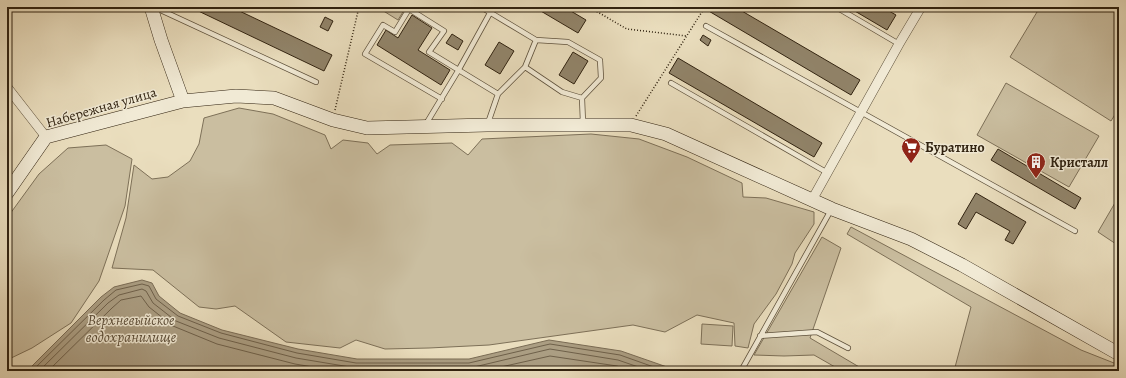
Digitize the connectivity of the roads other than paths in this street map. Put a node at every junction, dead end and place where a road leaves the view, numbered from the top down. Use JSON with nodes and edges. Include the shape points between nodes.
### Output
{"nodes":[{"id":1,"x":151,"y":7,"type":"edge"},
{"id":2,"x":154,"y":7,"type":"edge"},
{"id":3,"x":481,"y":7,"type":"edge"},
{"id":4,"x":836,"y":7,"type":"edge"},
{"id":5,"x":921,"y":7,"type":"edge"},
{"id":6,"x":490,"y":13,"type":"junction"},
{"id":7,"x":706,"y":26,"type":"dead end"},
{"id":8,"x":536,"y":40,"type":"junction"},
{"id":9,"x":899,"y":44,"type":"junction"},
{"id":10,"x":525,"y":67,"type":"junction"},
{"id":11,"x":458,"y":71,"type":"junction"},
{"id":12,"x":316,"y":82,"type":"dead end"},
{"id":13,"x":671,"y":83,"type":"dead end"},
{"id":14,"x":7,"y":87,"type":"edge"},
{"id":15,"x":498,"y":94,"type":"junction"},
{"id":16,"x":582,"y":98,"type":"junction"},
{"id":17,"x":442,"y":100,"type":"junction"},
{"id":18,"x":183,"y":101,"type":"junction"},
{"id":19,"x":861,"y":112,"type":"junction"},
{"id":20,"x":583,"y":124,"type":"junction"},
{"id":21,"x":487,"y":125,"type":"junction"},
{"id":22,"x":424,"y":127,"type":"junction"},
{"id":23,"x":46,"y":137,"type":"junction"},
{"id":24,"x":826,"y":172,"type":"junction"},
{"id":25,"x":7,"y":193,"type":"edge"},
{"id":26,"x":812,"y":200,"type":"junction"},
{"id":27,"x":832,"y":209,"type":"junction"},
{"id":28,"x":1075,"y":231,"type":"dead end"},
{"id":29,"x":760,"y":336,"type":"junction"},
{"id":30,"x":848,"y":348,"type":"dead end"},
{"id":31,"x":1119,"y":354,"type":"edge"},
{"id":32,"x":741,"y":371,"type":"edge"}],
"edges":[{"from":1,"to":18,"type":"street"},
{"from":2,"to":12,"type":"lane"},
{"from":3,"to":6,"type":"lane"},
{"from":4,"to":9,"type":"lane"},
{"from":5,"to":9,"type":"street"},
{"from":6,"to":8,"type":"lane"},
{"from":6,"to":11,"type":"lane"},
{"from":7,"to":19,"type":"lane"},
{"from":8,"to":10,"type":"lane"},
{"from":8,"to":16,"type":"lane","via":[[568,42],[600,60],[601,78]]},
{"from":9,"to":19,"type":"street"},
{"from":10,"to":15,"type":"lane"},
{"from":10,"to":16,"type":"lane","via":[[562,92]]},
{"from":11,"to":15,"type":"lane"},
{"from":11,"to":17,"type":"lane"},
{"from":11,"to":17,"type":"lane","via":[[429,52],[444,31],[410,9],[395,32],[383,25],[366,54]]},
{"from":13,"to":24,"type":"lane"},
{"from":14,"to":23,"type":"street"},
{"from":15,"to":21,"type":"lane"},
{"from":16,"to":20,"type":"lane"},
{"from":17,"to":22,"type":"lane"},
{"from":18,"to":22,"type":"street","name":"Набережная улица","via":[[236,96],[274,98],[333,120],[367,128]]},
{"from":18,"to":23,"type":"street","name":"Набережная улица"},
{"from":19,"to":24,"type":"street"},
{"from":19,"to":28,"type":"lane"},
{"from":20,"to":21,"type":"street","name":"Набережная улица"},
{"from":20,"to":26,"type":"street","name":"Набережная улица","via":[[631,124],[666,134]]},
{"from":21,"to":22,"type":"street","name":"Набережная улица"},
{"from":23,"to":25,"type":"street","name":"Набережная улица"},
{"from":24,"to":26,"type":"street"},
{"from":26,"to":27,"type":"street","name":"Набережная улица"},
{"from":27,"to":29,"type":"lane"},
{"from":27,"to":31,"type":"street","name":"Набережная улица","via":[[911,239]]},
{"from":29,"to":30,"type":"lane","via":[[818,332]]},
{"from":29,"to":32,"type":"lane"}]}
